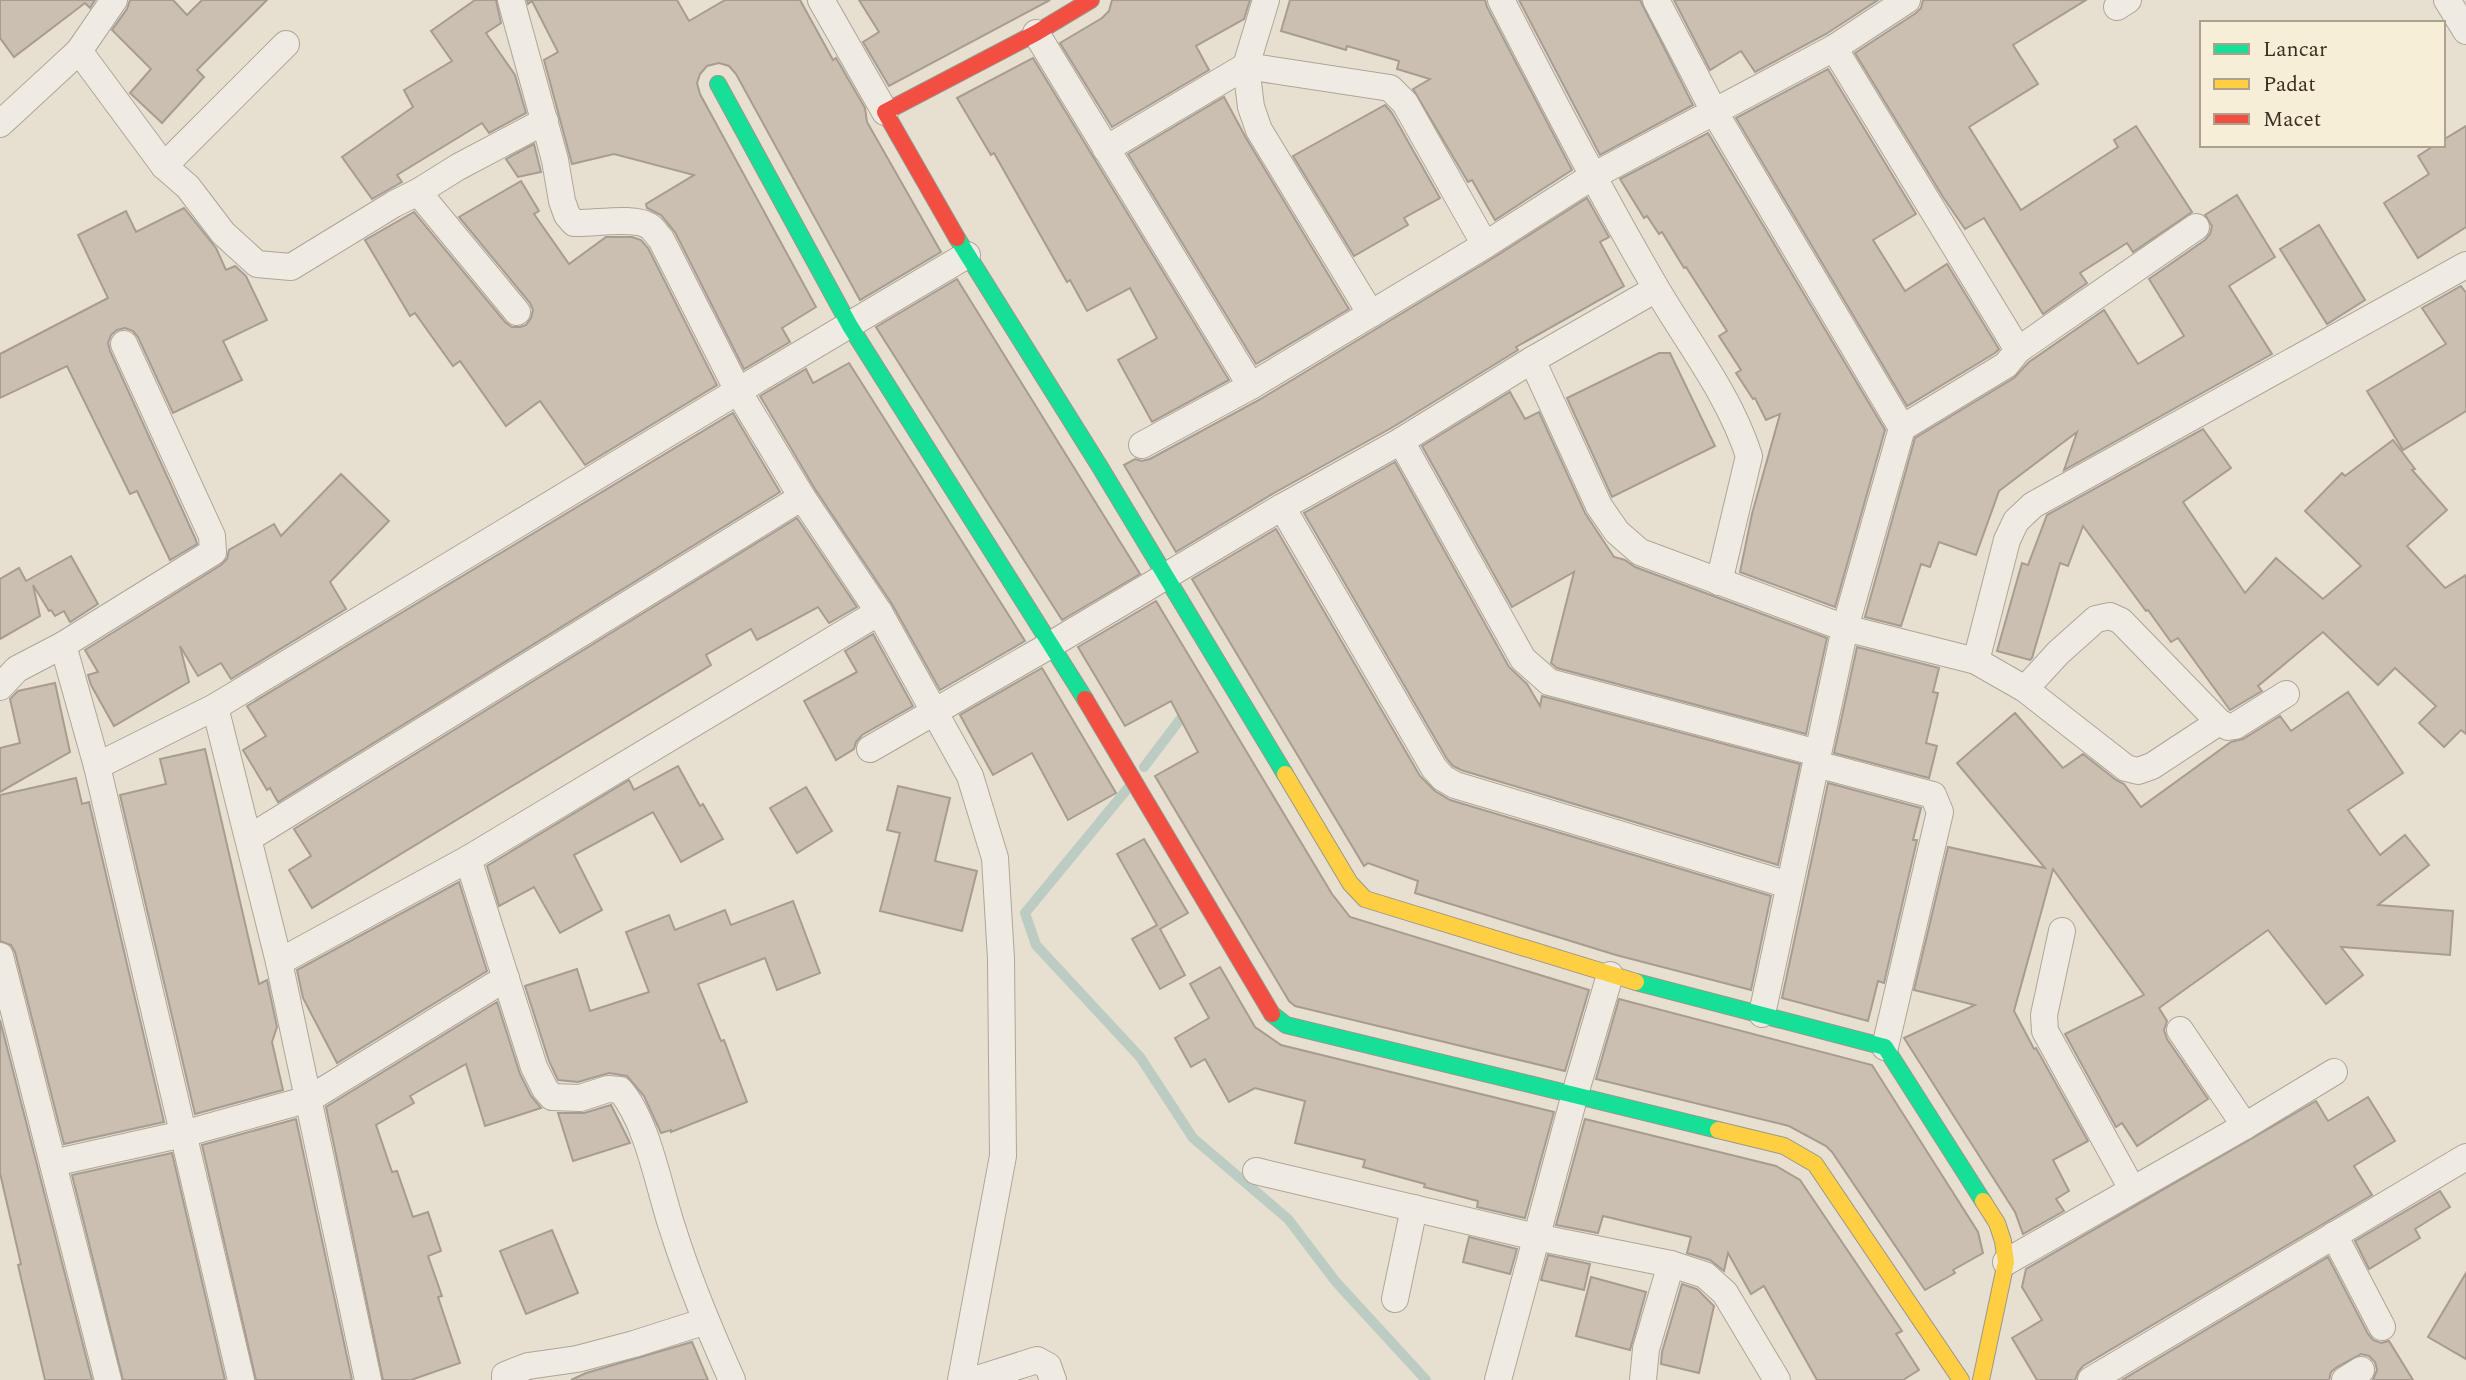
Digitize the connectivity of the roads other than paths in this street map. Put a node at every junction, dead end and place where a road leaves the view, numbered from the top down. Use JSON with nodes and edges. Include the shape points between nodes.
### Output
{"nodes":[{"id":1,"x":114,"y":0,"type":"edge"},
{"id":2,"x":511,"y":0,"type":"edge"},
{"id":3,"x":821,"y":0,"type":"edge"},
{"id":4,"x":1091,"y":0,"type":"edge"},
{"id":5,"x":1266,"y":0,"type":"edge"},
{"id":6,"x":1501,"y":0,"type":"edge"},
{"id":7,"x":1657,"y":0,"type":"edge"},
{"id":8,"x":1907,"y":0,"type":"edge"},
{"id":9,"x":2447,"y":0,"type":"edge"},
{"id":10,"x":2466,"y":31,"type":"edge"},
{"id":11,"x":1036,"y":33,"type":"junction"},
{"id":12,"x":286,"y":44,"type":"dead end"},
{"id":13,"x":1834,"y":48,"type":"junction"},
{"id":14,"x":79,"y":51,"type":"junction"},
{"id":15,"x":1246,"y":66,"type":"junction"},
{"id":16,"x":718,"y":84,"type":"dead end"},
{"id":17,"x":885,"y":112,"type":"junction"},
{"id":18,"x":1715,"y":113,"type":"junction"},
{"id":19,"x":545,"y":121,"type":"junction"},
{"id":20,"x":0,"y":124,"type":"edge"},
{"id":21,"x":1107,"y":149,"type":"junction"},
{"id":22,"x":164,"y":166,"type":"junction"},
{"id":23,"x":1593,"y":176,"type":"junction"},
{"id":24,"x":418,"y":192,"type":"junction"},
{"id":25,"x":2196,"y":227,"type":"dead end"},
{"id":26,"x":1485,"y":245,"type":"junction"},
{"id":27,"x":967,"y":255,"type":"junction"},
{"id":28,"x":2463,"y":273,"type":"edge"},
{"id":29,"x":1656,"y":289,"type":"junction"},
{"id":30,"x":517,"y":312,"type":"dead end"},
{"id":31,"x":1371,"y":314,"type":"junction"},
{"id":32,"x":850,"y":326,"type":"junction"},
{"id":33,"x":124,"y":344,"type":"dead end"},
{"id":34,"x":2018,"y":351,"type":"junction"},
{"id":35,"x":1532,"y":360,"type":"junction"},
{"id":36,"x":1251,"y":386,"type":"junction"},
{"id":37,"x":738,"y":391,"type":"junction"},
{"id":38,"x":1902,"y":428,"type":"junction"},
{"id":39,"x":1401,"y":441,"type":"junction"},
{"id":40,"x":1142,"y":445,"type":"dead end"},
{"id":41,"x":802,"y":497,"type":"junction"},
{"id":42,"x":1282,"y":507,"type":"junction"},
{"id":43,"x":1165,"y":576,"type":"junction"},
{"id":44,"x":1719,"y":582,"type":"junction"},
{"id":45,"x":879,"y":612,"type":"junction"},
{"id":46,"x":1845,"y":628,"type":"junction"},
{"id":47,"x":1052,"y":644,"type":"junction"},
{"id":48,"x":63,"y":645,"type":"junction"},
{"id":49,"x":1976,"y":661,"type":"junction"},
{"id":50,"x":0,"y":687,"type":"edge"},
{"id":51,"x":2025,"y":689,"type":"junction"},
{"id":52,"x":2286,"y":694,"type":"dead end"},
{"id":53,"x":215,"y":708,"type":"junction"},
{"id":54,"x":932,"y":711,"type":"junction"},
{"id":55,"x":2219,"y":722,"type":"junction"},
{"id":56,"x":870,"y":749,"type":"dead end"},
{"id":57,"x":1817,"y":758,"type":"junction"},
{"id":58,"x":97,"y":766,"type":"junction"},
{"id":59,"x":249,"y":838,"type":"junction"},
{"id":60,"x":468,"y":859,"type":"junction"},
{"id":61,"x":1789,"y":885,"type":"junction"},
{"id":62,"x":2062,"y":931,"type":"dead end"},
{"id":63,"x":0,"y":956,"type":"edge"},
{"id":64,"x":279,"y":962,"type":"junction"},
{"id":65,"x":1610,"y":975,"type":"junction"},
{"id":66,"x":506,"y":978,"type":"junction"},
{"id":67,"x":1762,"y":1014,"type":"junction"},
{"id":68,"x":2180,"y":1030,"type":"dead end"},
{"id":69,"x":1885,"y":1047,"type":"junction"},
{"id":70,"x":2334,"y":1072,"type":"dead end"},
{"id":71,"x":1575,"y":1094,"type":"junction"},
{"id":72,"x":309,"y":1099,"type":"junction"},
{"id":73,"x":2245,"y":1126,"type":"junction"},
{"id":74,"x":183,"y":1134,"type":"junction"},
{"id":75,"x":2466,"y":1157,"type":"edge"},
{"id":76,"x":53,"y":1163,"type":"junction"},
{"id":77,"x":1256,"y":1171,"type":"dead end"},
{"id":78,"x":2132,"y":1189,"type":"junction"},
{"id":79,"x":1413,"y":1208,"type":"junction"},
{"id":80,"x":2334,"y":1235,"type":"junction"},
{"id":81,"x":1536,"y":1237,"type":"junction"},
{"id":82,"x":2006,"y":1262,"type":"junction"},
{"id":83,"x":1671,"y":1264,"type":"junction"},
{"id":84,"x":1395,"y":1299,"type":"dead end"},
{"id":85,"x":706,"y":1321,"type":"junction"},
{"id":86,"x":2382,"y":1327,"type":"dead end"},
{"id":87,"x":108,"y":1380,"type":"edge"},
{"id":88,"x":241,"y":1380,"type":"edge"},
{"id":89,"x":368,"y":1380,"type":"edge"},
{"id":90,"x":505,"y":1380,"type":"edge"},
{"id":91,"x":732,"y":1380,"type":"edge"},
{"id":92,"x":961,"y":1380,"type":"edge"},
{"id":93,"x":974,"y":1380,"type":"edge"},
{"id":94,"x":1053,"y":1380,"type":"edge"},
{"id":95,"x":1498,"y":1380,"type":"edge"},
{"id":96,"x":1643,"y":1380,"type":"edge"},
{"id":97,"x":1777,"y":1380,"type":"edge"},
{"id":98,"x":1961,"y":1380,"type":"edge"},
{"id":99,"x":1981,"y":1380,"type":"edge"},
{"id":100,"x":2091,"y":1380,"type":"edge"}],
"edges":[{"from":1,"to":14,"type":"street"},
{"from":2,"to":19,"type":"street"},
{"from":3,"to":17,"type":"street"},
{"from":4,"to":11,"type":"street"},
{"from":5,"to":15,"type":"street"},
{"from":6,"to":23,"type":"street"},
{"from":7,"to":18,"type":"street"},
{"from":8,"to":13,"type":"street"},
{"from":9,"to":10,"type":"street"},
{"from":11,"to":17,"type":"street"},
{"from":11,"to":21,"type":"street"},
{"from":12,"to":22,"type":"street"},
{"from":13,"to":18,"type":"street"},
{"from":13,"to":34,"type":"street"},
{"from":14,"to":20,"type":"street"},
{"from":14,"to":22,"type":"street"},
{"from":15,"to":21,"type":"street"},
{"from":15,"to":26,"type":"street","via":[[1390,88],[1405,103]]},
{"from":15,"to":31,"type":"street","via":[[1259,130]]},
{"from":16,"to":32,"type":"street"},
{"from":17,"to":27,"type":"street"},
{"from":18,"to":23,"type":"street"},
{"from":18,"to":38,"type":"street"},
{"from":19,"to":24,"type":"street"},
{"from":19,"to":37,"type":"street","via":[[567,215],[575,223],[632,220],[649,226],[661,239]]},
{"from":21,"to":36,"type":"street"},
{"from":22,"to":24,"type":"street","via":[[188,187],[236,247],[257,264],[272,267],[291,267]]},
{"from":23,"to":26,"type":"street"},
{"from":23,"to":29,"type":"street"},
{"from":24,"to":30,"type":"street"},
{"from":25,"to":34,"type":"street"},
{"from":26,"to":31,"type":"street"},
{"from":27,"to":32,"type":"street"},
{"from":27,"to":43,"type":"street"},
{"from":28,"to":49,"type":"street","via":[[2033,505],[2016,521],[2007,540]]},
{"from":29,"to":35,"type":"street"},
{"from":29,"to":44,"type":"street","via":[[1731,410],[1749,456]]},
{"from":31,"to":36,"type":"street"},
{"from":32,"to":37,"type":"street"},
{"from":32,"to":47,"type":"street"},
{"from":33,"to":48,"type":"street","via":[[212,536],[212,552]]},
{"from":34,"to":38,"type":"street","via":[[2006,365]]},
{"from":35,"to":39,"type":"street"},
{"from":35,"to":44,"type":"street","via":[[1599,506],[1617,532],[1640,552]]},
{"from":36,"to":40,"type":"street"},
{"from":37,"to":41,"type":"street"},
{"from":37,"to":53,"type":"street"},
{"from":38,"to":46,"type":"street"},
{"from":39,"to":42,"type":"street"},
{"from":39,"to":57,"type":"street","via":[[1523,659],[1549,682]]},
{"from":41,"to":45,"type":"street"},
{"from":41,"to":59,"type":"street"},
{"from":42,"to":43,"type":"street"},
{"from":42,"to":61,"type":"street","via":[[1443,778]]},
{"from":43,"to":47,"type":"street"},
{"from":43,"to":65,"type":"street","via":[[1357,893]]},
{"from":44,"to":46,"type":"street"},
{"from":45,"to":54,"type":"street"},
{"from":45,"to":60,"type":"street"},
{"from":46,"to":49,"type":"street"},
{"from":46,"to":57,"type":"street"},
{"from":47,"to":54,"type":"street"},
{"from":47,"to":71,"type":"street","via":[[1273,1016],[1286,1025]]},
{"from":48,"to":50,"type":"street","via":[[17,669]]},
{"from":48,"to":58,"type":"street"},
{"from":49,"to":51,"type":"street"},
{"from":51,"to":55,"type":"street","via":[[2126,768],[2138,771]]},
{"from":51,"to":55,"type":"street","via":[[2096,619],[2110,616],[2122,621]]},
{"from":52,"to":55,"type":"street","via":[[2235,726]]},
{"from":53,"to":58,"type":"street"},
{"from":53,"to":59,"type":"street"},
{"from":54,"to":56,"type":"street"},
{"from":54,"to":92,"type":"street","via":[[970,776],[995,859],[1001,959],[1003,1156]]},
{"from":57,"to":61,"type":"street"},
{"from":57,"to":69,"type":"street","via":[[1933,795],[1940,813]]},
{"from":58,"to":74,"type":"street"},
{"from":59,"to":64,"type":"street"},
{"from":60,"to":64,"type":"street"},
{"from":60,"to":66,"type":"street"},
{"from":61,"to":67,"type":"street"},
{"from":62,"to":78,"type":"street","via":[[2044,1015],[2045,1031]]},
{"from":63,"to":76,"type":"street"},
{"from":64,"to":72,"type":"street"},
{"from":65,"to":67,"type":"street"},
{"from":65,"to":71,"type":"street"},
{"from":66,"to":72,"type":"street"},
{"from":66,"to":85,"type":"street","via":[[534,1067],[552,1097],[580,1098],[608,1089],[620,1090],[630,1101]]},
{"from":67,"to":69,"type":"street"},
{"from":68,"to":73,"type":"street"},
{"from":69,"to":82,"type":"street","via":[[1997,1223]]},
{"from":70,"to":73,"type":"street"},
{"from":71,"to":81,"type":"street"},
{"from":71,"to":98,"type":"street","via":[[1784,1146],[1815,1164]]},
{"from":72,"to":74,"type":"street"},
{"from":72,"to":89,"type":"street"},
{"from":73,"to":78,"type":"street"},
{"from":74,"to":76,"type":"street"},
{"from":74,"to":88,"type":"street"},
{"from":75,"to":80,"type":"street"},
{"from":76,"to":87,"type":"street"},
{"from":77,"to":79,"type":"street"},
{"from":78,"to":82,"type":"street"},
{"from":79,"to":81,"type":"street"},
{"from":79,"to":84,"type":"street"},
{"from":80,"to":86,"type":"street"},
{"from":80,"to":100,"type":"street"},
{"from":81,"to":83,"type":"street"},
{"from":81,"to":95,"type":"street"},
{"from":82,"to":99,"type":"street"},
{"from":83,"to":96,"type":"street","via":[[1646,1349]]},
{"from":83,"to":97,"type":"street","via":[[1705,1275],[1725,1293]]},
{"from":85,"to":90,"type":"street","via":[[577,1359],[528,1366],[505,1375]]},
{"from":85,"to":91,"type":"street"},
{"from":93,"to":94,"type":"street","via":[[1037,1360],[1048,1366]]}]}
